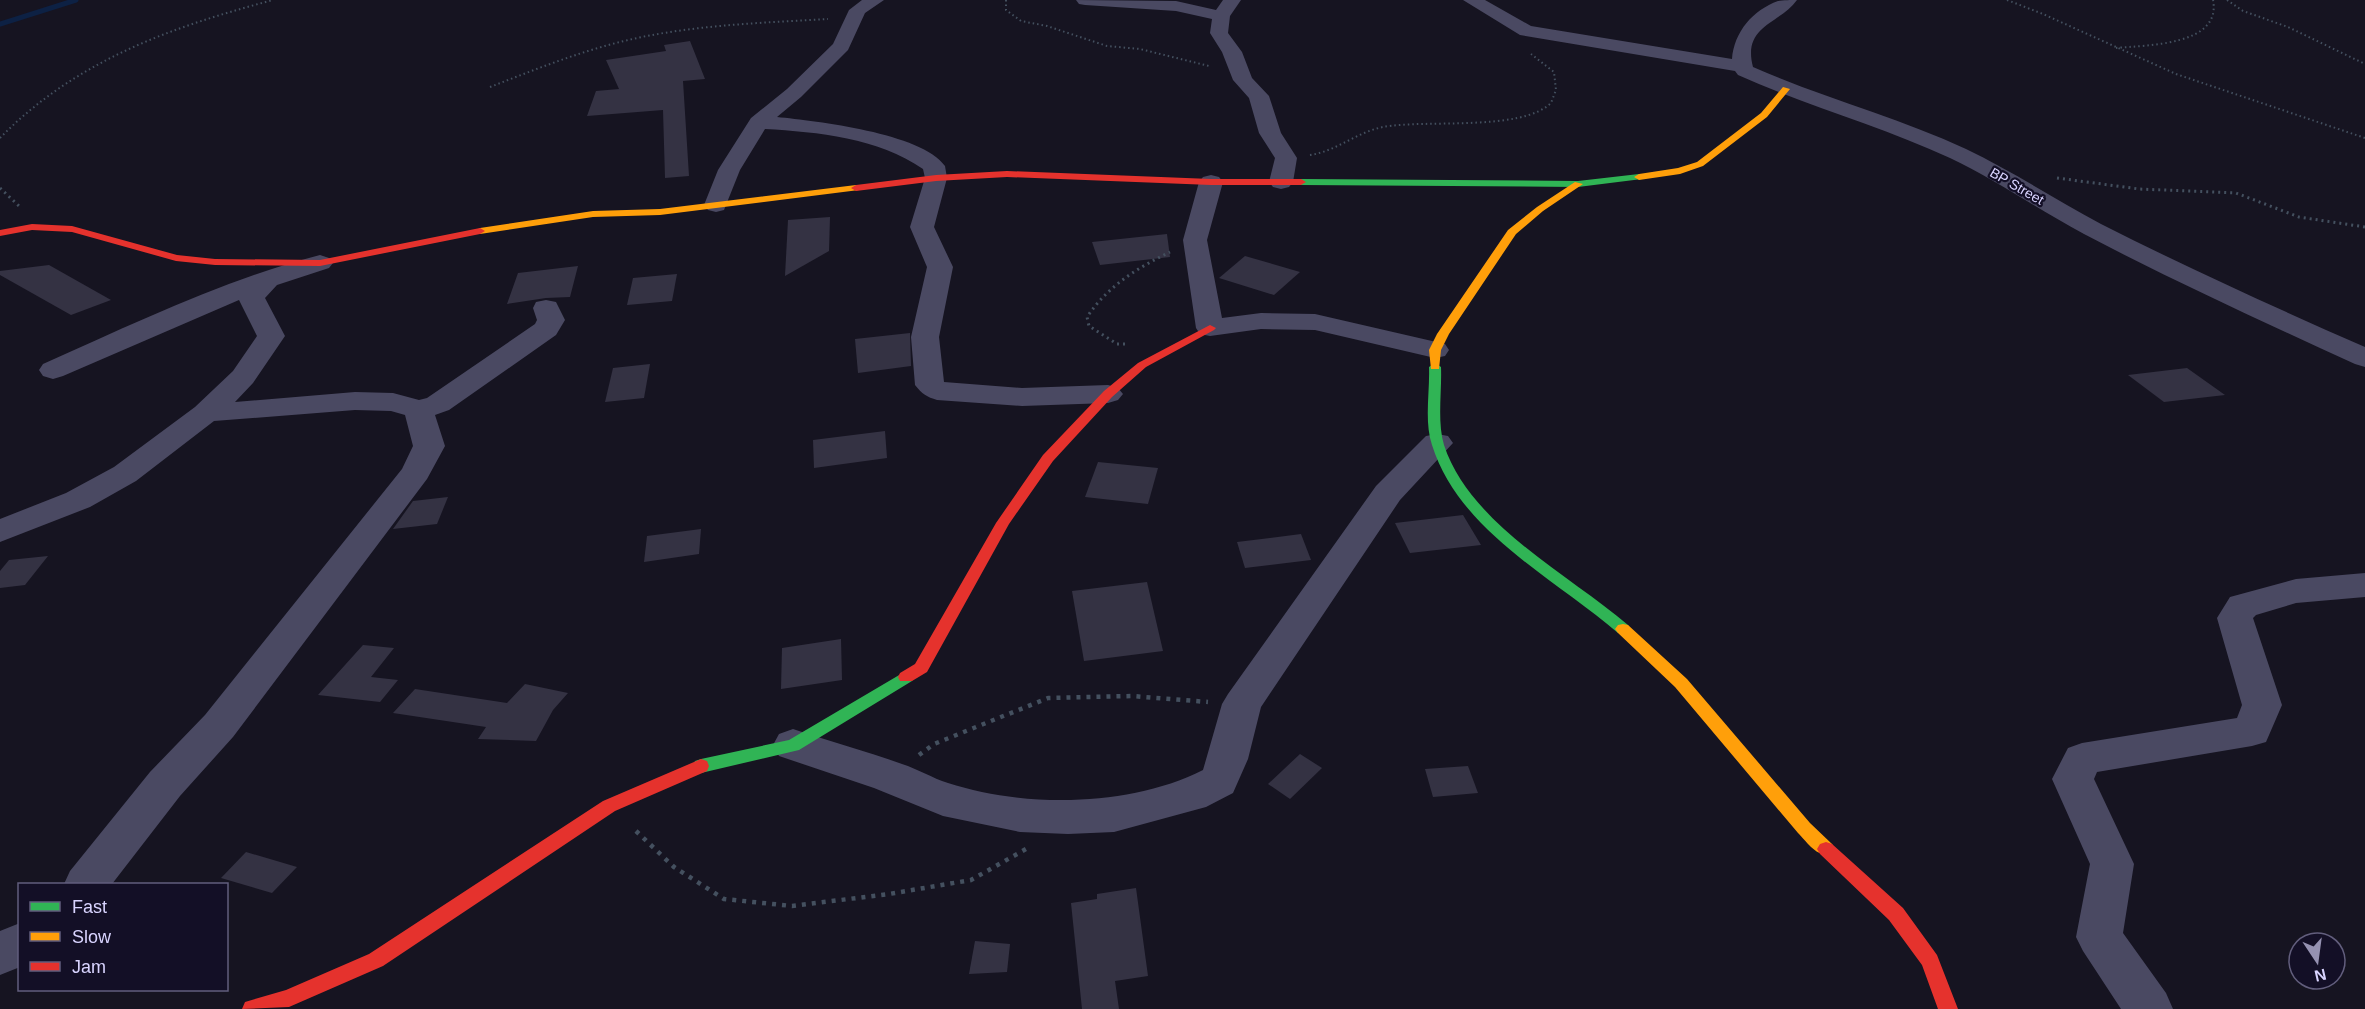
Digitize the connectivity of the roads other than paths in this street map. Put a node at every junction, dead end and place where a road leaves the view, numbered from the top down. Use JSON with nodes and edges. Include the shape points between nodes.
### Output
{"nodes":[{"id":1,"x":875,"y":0,"type":"edge"},
{"id":2,"x":1085,"y":0,"type":"edge"},
{"id":3,"x":1472,"y":0,"type":"edge"},
{"id":4,"x":1788,"y":0,"type":"edge"},
{"id":5,"x":1226,"y":8,"type":"edge"},
{"id":6,"x":1742,"y":66,"type":"junction"},
{"id":7,"x":1786,"y":89,"type":"junction"},
{"id":8,"x":758,"y":122,"type":"junction"},
{"id":9,"x":936,"y":178,"type":"junction"},
{"id":10,"x":1211,"y":182,"type":"junction"},
{"id":11,"x":1281,"y":182,"type":"junction"},
{"id":12,"x":1578,"y":184,"type":"junction"},
{"id":13,"x":716,"y":205,"type":"junction"},
{"id":14,"x":0,"y":233,"type":"edge"},
{"id":15,"x":320,"y":263,"type":"junction"},
{"id":16,"x":271,"y":277,"type":"junction"},
{"id":17,"x":546,"y":308,"type":"dead end"},
{"id":18,"x":1209,"y":328,"type":"junction"},
{"id":19,"x":1435,"y":350,"type":"junction"},
{"id":20,"x":2365,"y":358,"type":"edge"},
{"id":21,"x":53,"y":370,"type":"dead end"},
{"id":22,"x":1108,"y":394,"type":"junction"},
{"id":23,"x":419,"y":410,"type":"junction"},
{"id":24,"x":206,"y":413,"type":"junction"},
{"id":25,"x":1437,"y":443,"type":"junction"},
{"id":26,"x":0,"y":531,"type":"edge"},
{"id":27,"x":2365,"y":585,"type":"edge"},
{"id":28,"x":793,"y":745,"type":"junction"},
{"id":29,"x":88,"y":883,"type":"edge"},
{"id":30,"x":18,"y":945,"type":"edge"},
{"id":31,"x":0,"y":954,"type":"edge"},
{"id":32,"x":252,"y":1009,"type":"edge"},
{"id":33,"x":1948,"y":1009,"type":"edge"},
{"id":34,"x":2150,"y":1009,"type":"edge"}],
"edges":[{"from":1,"to":8,"type":"street","via":[[858,10],[842,46]]},
{"from":2,"to":5,"type":"street"},
{"from":3,"to":6,"type":"street","via":[[1526,31]]},
{"from":4,"to":6,"type":"street","via":[[1756,23],[1743,48]]},
{"from":5,"to":11,"type":"street","via":[[1219,33],[1243,80],[1258,96],[1270,133],[1286,158]]},
{"from":6,"to":7,"type":"street","name":"BP Street","via":[[1755,77]]},
{"from":7,"to":12,"type":"street","via":[[1764,115],[1700,164],[1656,175]]},
{"from":7,"to":20,"type":"street","name":"BP Street","via":[[1958,154],[2185,276]]},
{"from":8,"to":9,"type":"street","via":[[905,147],[934,166]]},
{"from":8,"to":13,"type":"street","via":[[729,170]]},
{"from":9,"to":10,"type":"street","via":[[1007,174]]},
{"from":9,"to":13,"type":"street"},
{"from":9,"to":22,"type":"street","via":[[922,227],[940,267],[925,337],[930,385],[937,391],[1022,397]]},
{"from":10,"to":11,"type":"street"},
{"from":10,"to":18,"type":"street","via":[[1195,240]]},
{"from":11,"to":12,"type":"street"},
{"from":12,"to":19,"type":"street","via":[[1512,232],[1461,304]]},
{"from":13,"to":15,"type":"street","via":[[593,214],[489,229]]},
{"from":14,"to":15,"type":"street","via":[[32,227],[72,230],[176,258]]},
{"from":15,"to":16,"type":"street"},
{"from":16,"to":21,"type":"street"},
{"from":16,"to":24,"type":"street","via":[[251,297],[271,336],[243,377]]},
{"from":17,"to":23,"type":"street","via":[[552,320],[546,329],[438,404]]},
{"from":18,"to":19,"type":"street","via":[[1261,321],[1315,322]]},
{"from":18,"to":22,"type":"street","via":[[1142,365]]},
{"from":19,"to":25,"type":"street"},
{"from":22,"to":28,"type":"street","via":[[1048,458],[1003,523],[921,668]]},
{"from":23,"to":24,"type":"street","via":[[393,402],[355,401]]},
{"from":23,"to":29,"type":"street","via":[[429,446],[416,472],[219,726],[165,784]]},
{"from":24,"to":26,"type":"street","via":[[125,474],[78,500]]},
{"from":25,"to":28,"type":"street","via":[[1388,493],[1242,704],[1228,759],[1218,781],[1191,795],[1114,815],[1020,815],[943,799],[889,776]]},
{"from":25,"to":33,"type":"street","via":[[1455,484],[1498,530],[1603,610],[1681,683],[1804,828],[1896,914],[1930,961]]},
{"from":27,"to":34,"type":"street","via":[[2296,591],[2243,606],[2235,618],[2262,705],[2252,731],[2082,759],[2073,779],[2112,864],[2099,937]]},
{"from":28,"to":32,"type":"street","via":[[702,766],[609,806],[376,960],[289,998]]},
{"from":30,"to":31,"type":"street"}]}
